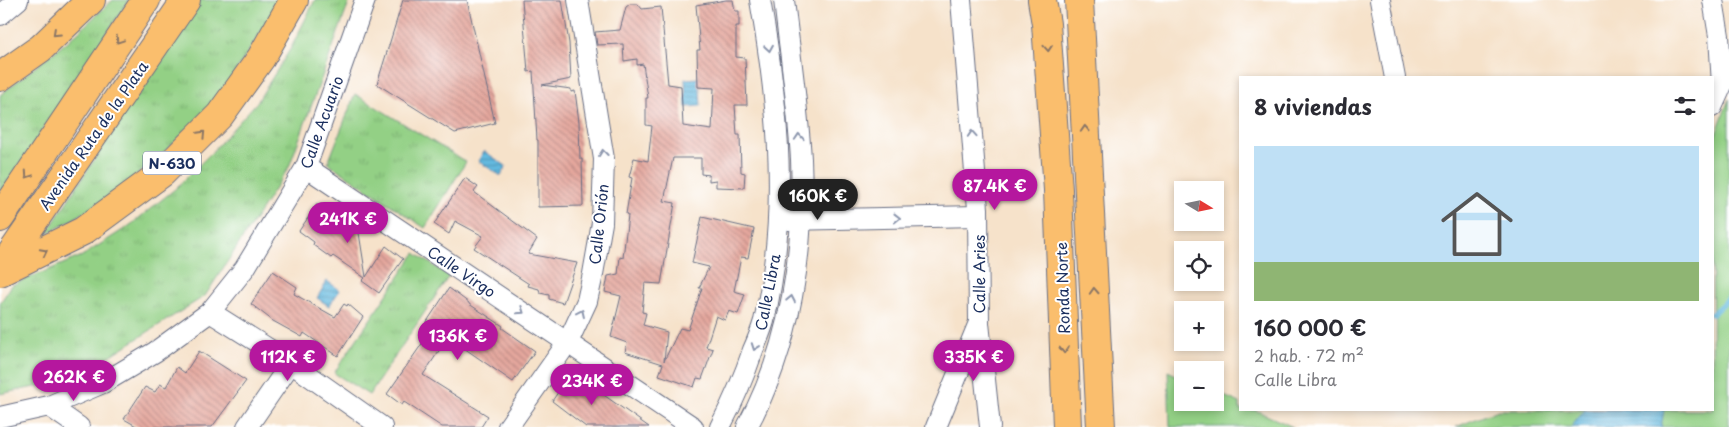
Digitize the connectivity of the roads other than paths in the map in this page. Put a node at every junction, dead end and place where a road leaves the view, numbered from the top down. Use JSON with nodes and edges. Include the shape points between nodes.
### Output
{"nodes":[{"id":1,"x":18,"y":0,"type":"edge"},
{"id":2,"x":92,"y":0,"type":"edge"},
{"id":3,"x":146,"y":0,"type":"edge"},
{"id":4,"x":186,"y":0,"type":"edge"},
{"id":5,"x":294,"y":0,"type":"edge"},
{"id":6,"x":365,"y":0,"type":"edge"},
{"id":7,"x":578,"y":0,"type":"edge"},
{"id":8,"x":760,"y":0,"type":"edge"},
{"id":9,"x":784,"y":0,"type":"edge"},
{"id":10,"x":961,"y":0,"type":"edge"},
{"id":11,"x":1042,"y":0,"type":"edge"},
{"id":12,"x":1078,"y":0,"type":"edge"},
{"id":13,"x":1380,"y":0,"type":"edge"},
{"id":14,"x":1713,"y":0,"type":"edge"},
{"id":15,"x":0,"y":15,"type":"edge"},
{"id":16,"x":1395,"y":76,"type":"edge"},
{"id":17,"x":0,"y":77,"type":"edge"},
{"id":18,"x":1714,"y":104,"type":"edge"},
{"id":19,"x":306,"y":167,"type":"junction"},
{"id":20,"x":978,"y":216,"type":"junction"},
{"id":21,"x":0,"y":218,"type":"edge"},
{"id":22,"x":778,"y":220,"type":"junction"},
{"id":23,"x":801,"y":220,"type":"junction"},
{"id":24,"x":0,"y":271,"type":"edge"},
{"id":25,"x":210,"y":312,"type":"junction"},
{"id":26,"x":979,"y":323,"type":"junction"},
{"id":27,"x":568,"y":342,"type":"junction"},
{"id":28,"x":291,"y":363,"type":"junction"},
{"id":29,"x":49,"y":406,"type":"junction"},
{"id":30,"x":0,"y":417,"type":"edge"},
{"id":31,"x":79,"y":427,"type":"edge"},
{"id":32,"x":247,"y":427,"type":"edge"},
{"id":33,"x":382,"y":427,"type":"edge"},
{"id":34,"x":508,"y":427,"type":"edge"},
{"id":35,"x":692,"y":427,"type":"edge"},
{"id":36,"x":720,"y":427,"type":"edge"},
{"id":37,"x":747,"y":427,"type":"edge"},
{"id":38,"x":936,"y":427,"type":"edge"},
{"id":39,"x":990,"y":427,"type":"edge"},
{"id":40,"x":1067,"y":427,"type":"edge"},
{"id":41,"x":1101,"y":427,"type":"edge"}],
"edges":[{"from":1,"to":15,"type":"street"},
{"from":2,"to":17,"type":"main road","one_way":true,"via":[[41,48]]},
{"from":3,"to":21,"type":"main road","name":"Avenida Ruta de la Plata","one_way":true},
{"from":4,"to":24,"type":"main road","name":"Avenida Ruta de la Plata"},
{"from":24,"to":5,"type":"main road","number":"N-630","one_way":true,"via":[[84,231],[168,167],[220,115],[262,58]]},
{"from":6,"to":19,"type":"street","name":"Calle Acuario"},
{"from":27,"to":7,"type":"street","name":"Calle Orión","one_way":true,"via":[[587,302],[593,274],[602,223],[604,159]]},
{"from":8,"to":22,"type":"street","name":"Calle Libra","one_way":true,"via":[[776,106],[780,158]]},
{"from":23,"to":9,"type":"street","name":"Calle Libra","one_way":true,"via":[[797,104]]},
{"from":20,"to":10,"type":"street","name":"Calle Aries","one_way":true},
{"from":11,"to":40,"type":"main road","name":"Ronda Norte","one_way":true,"via":[[1058,190]]},
{"from":41,"to":12,"type":"main road","name":"Ronda Norte","one_way":true},
{"from":13,"to":16,"type":"street"},
{"from":14,"to":18,"type":"street","via":[[1722,86]]},
{"from":19,"to":25,"type":"street","name":"Calle Acuario","via":[[245,268]]},
{"from":19,"to":27,"type":"street","name":"Calle Virgo","one_way":true},
{"from":23,"to":20,"type":"street","one_way":true},
{"from":20,"to":26,"type":"street","name":"Calle Aries"},
{"from":22,"to":23,"type":"street"},
{"from":22,"to":36,"type":"street","name":"Calle Libra","one_way":true,"via":[[774,266],[763,323],[743,379]]},
{"from":37,"to":23,"type":"street","name":"Calle Libra","one_way":true,"via":[[767,387],[786,326],[797,268]]},
{"from":25,"to":28,"type":"street"},
{"from":25,"to":29,"type":"street","name":"Calle Acuario","via":[[112,378]]},
{"from":26,"to":38,"type":"street"},
{"from":26,"to":39,"type":"street","name":"Calle Aries"},
{"from":27,"to":34,"type":"street","name":"Calle Orión"},
{"from":27,"to":35,"type":"street","name":"Calle Virgo"},
{"from":28,"to":32,"type":"street"},
{"from":28,"to":33,"type":"street"},
{"from":29,"to":30,"type":"street","name":"Calle Acuario"},
{"from":29,"to":31,"type":"street"}]}
